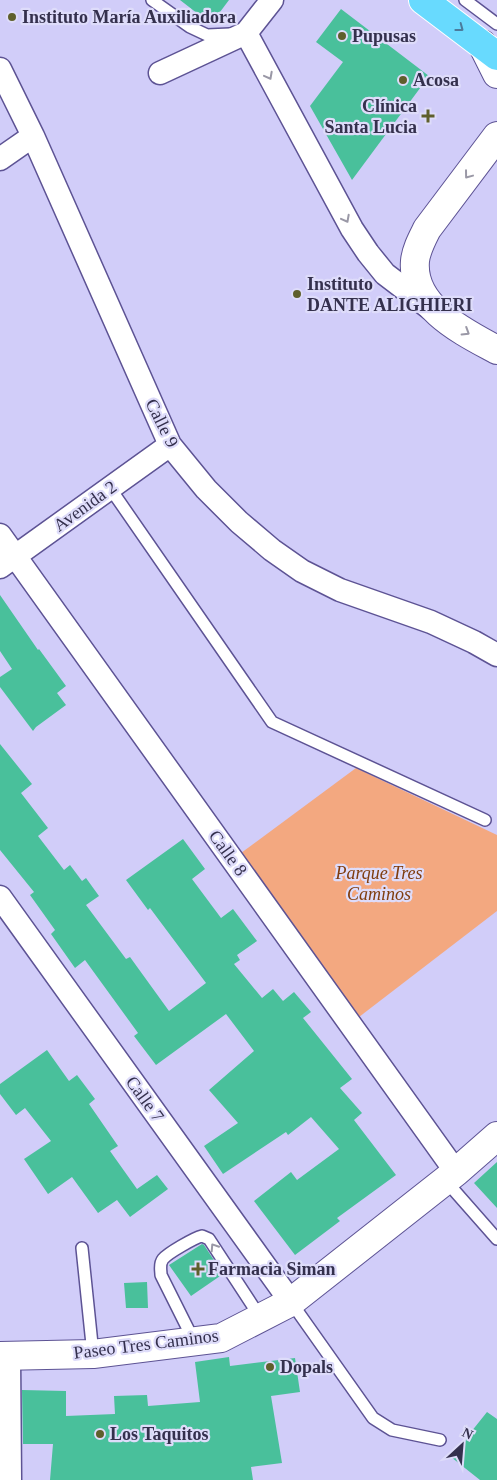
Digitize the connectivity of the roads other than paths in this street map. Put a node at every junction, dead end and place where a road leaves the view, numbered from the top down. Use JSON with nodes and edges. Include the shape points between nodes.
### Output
{"nodes":[{"id":1,"x":152,"y":0,"type":"edge"},
{"id":2,"x":272,"y":0,"type":"edge"},
{"id":3,"x":423,"y":0,"type":"edge"},
{"id":4,"x":465,"y":0,"type":"edge"},
{"id":5,"x":246,"y":33,"type":"junction"},
{"id":6,"x":492,"y":41,"type":"edge"},
{"id":7,"x":0,"y":69,"type":"edge"},
{"id":8,"x":160,"y":74,"type":"dead end"},
{"id":9,"x":497,"y":74,"type":"edge"},
{"id":10,"x":32,"y":136,"type":"junction"},
{"id":11,"x":497,"y":136,"type":"edge"},
{"id":12,"x":0,"y":158,"type":"edge"},
{"id":13,"x":436,"y":312,"type":"junction"},
{"id":14,"x":497,"y":350,"type":"edge"},
{"id":15,"x":170,"y":445,"type":"junction"},
{"id":16,"x":110,"y":488,"type":"junction"},
{"id":17,"x":0,"y":535,"type":"edge"},
{"id":18,"x":7,"y":561,"type":"edge"},
{"id":19,"x":497,"y":655,"type":"edge"},
{"id":20,"x":484,"y":820,"type":"dead end"},
{"id":21,"x":0,"y":897,"type":"edge"},
{"id":22,"x":497,"y":1136,"type":"edge"},
{"id":23,"x":450,"y":1176,"type":"junction"},
{"id":24,"x":497,"y":1239,"type":"edge"},
{"id":25,"x":82,"y":1248,"type":"dead end"},
{"id":26,"x":291,"y":1302,"type":"junction"},
{"id":27,"x":260,"y":1317,"type":"junction"},
{"id":28,"x":194,"y":1341,"type":"junction"},
{"id":29,"x":93,"y":1354,"type":"junction"},
{"id":30,"x":4,"y":1356,"type":"edge"},
{"id":31,"x":440,"y":1440,"type":"dead end"},
{"id":32,"x":10,"y":1480,"type":"edge"}],
"edges":[{"from":1,"to":5,"type":"lane","via":[[207,35]]},
{"from":2,"to":5,"type":"street"},
{"from":3,"to":6,"type":"main road","one_way":true},
{"from":4,"to":6,"type":"lane"},
{"from":5,"to":8,"type":"street"},
{"from":5,"to":13,"type":"street","one_way":true,"via":[[368,253],[385,274]]},
{"from":6,"to":9,"type":"street"},
{"from":7,"to":10,"type":"street","name":"Calle 9"},
{"from":10,"to":12,"type":"street"},
{"from":10,"to":15,"type":"street","name":"Calle 9"},
{"from":11,"to":13,"type":"street","one_way":true,"via":[[419,244],[415,262],[417,280]]},
{"from":13,"to":14,"type":"street","one_way":true},
{"from":15,"to":16,"type":"street","name":"Avenida 2"},
{"from":15,"to":19,"type":"street","name":"Calle 9","via":[[206,489],[239,522],[302,571],[340,590],[431,622]]},
{"from":16,"to":18,"type":"street","name":"Avenida 2"},
{"from":16,"to":20,"type":"lane","via":[[272,722]]},
{"from":17,"to":18,"type":"street","name":"Calle 8"},
{"from":18,"to":23,"type":"street","name":"Calle 8"},
{"from":21,"to":26,"type":"street","name":"Calle 7"},
{"from":22,"to":23,"type":"street","name":"Paseo Tres Caminos"},
{"from":23,"to":24,"type":"lane"},
{"from":23,"to":26,"type":"street","name":"Paseo Tres Caminos"},
{"from":25,"to":29,"type":"lane"},
{"from":26,"to":27,"type":"street","name":"Paseo Tres Caminos"},
{"from":26,"to":31,"type":"lane","via":[[373,1418],[392,1430]]},
{"from":27,"to":28,"type":"street","name":"Paseo Tres Caminos","via":[[221,1338]]},
{"from":27,"to":28,"type":"lane","one_way":true,"via":[[209,1239],[195,1238],[162,1260],[160,1266],[161,1275]]},
{"from":28,"to":29,"type":"street","name":"Paseo Tres Caminos"},
{"from":29,"to":30,"type":"street","name":"Paseo Tres Caminos"},
{"from":30,"to":32,"type":"street"}]}
